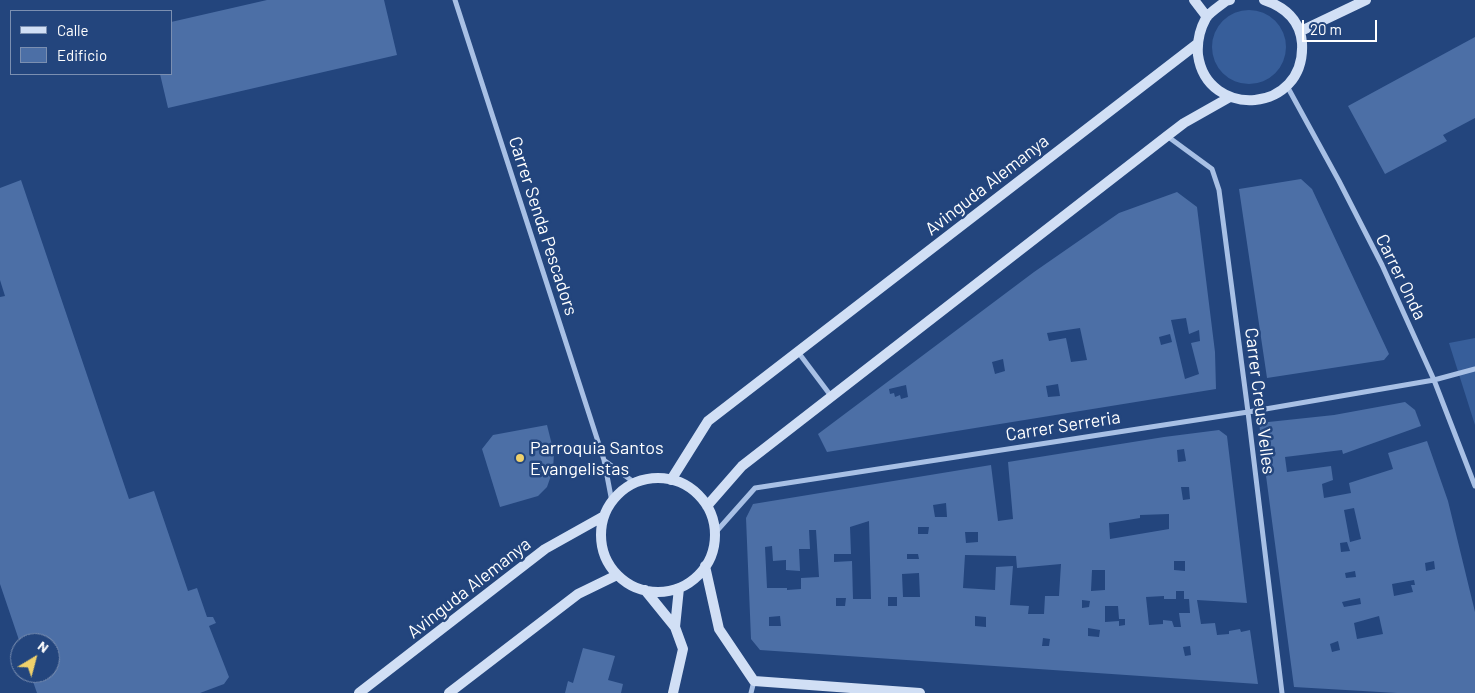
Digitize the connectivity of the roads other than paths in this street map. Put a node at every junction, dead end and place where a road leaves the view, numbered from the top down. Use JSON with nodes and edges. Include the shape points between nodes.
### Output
{"nodes":[{"id":1,"x":455,"y":0,"type":"edge"},
{"id":2,"x":1194,"y":0,"type":"edge"},
{"id":3,"x":1230,"y":0,"type":"edge"},
{"id":4,"x":1264,"y":0,"type":"edge"},
{"id":5,"x":1366,"y":0,"type":"edge"},
{"id":6,"x":1207,"y":18,"type":"junction"},
{"id":7,"x":1301,"y":31,"type":"junction"},
{"id":8,"x":1197,"y":44,"type":"junction"},
{"id":9,"x":1287,"y":86,"type":"junction"},
{"id":10,"x":1230,"y":97,"type":"junction"},
{"id":11,"x":1167,"y":136,"type":"junction"},
{"id":12,"x":798,"y":352,"type":"junction"},
{"id":13,"x":1475,"y":369,"type":"edge"},
{"id":14,"x":1434,"y":380,"type":"junction"},
{"id":15,"x":832,"y":397,"type":"junction"},
{"id":16,"x":1248,"y":412,"type":"junction"},
{"id":17,"x":604,"y":460,"type":"junction"},
{"id":18,"x":671,"y":480,"type":"junction"},
{"id":19,"x":635,"y":483,"type":"junction"},
{"id":20,"x":1475,"y":486,"type":"edge"},
{"id":21,"x":612,"y":502,"type":"junction"},
{"id":22,"x":707,"y":506,"type":"junction"},
{"id":23,"x":604,"y":516,"type":"junction"},
{"id":24,"x":715,"y":533,"type":"junction"},
{"id":25,"x":705,"y":566,"type":"junction"},
{"id":26,"x":617,"y":575,"type":"junction"},
{"id":27,"x":679,"y":588,"type":"junction"},
{"id":28,"x":645,"y":590,"type":"junction"},
{"id":29,"x":675,"y":627,"type":"junction"},
{"id":30,"x":754,"y":681,"type":"junction"},
{"id":31,"x":360,"y":693,"type":"edge"},
{"id":32,"x":449,"y":693,"type":"edge"},
{"id":33,"x":673,"y":693,"type":"edge"},
{"id":34,"x":751,"y":693,"type":"edge"},
{"id":35,"x":920,"y":693,"type":"edge"},
{"id":36,"x":1282,"y":693,"type":"edge"}],
"edges":[{"from":1,"to":17,"type":"street","name":"Carrer Senda Pescadors"},
{"from":2,"to":6,"type":"main road"},
{"from":3,"to":6,"type":"main road"},
{"from":4,"to":7,"type":"main road","via":[[1290,15]]},
{"from":5,"to":7,"type":"main road"},
{"from":6,"to":8,"type":"main road"},
{"from":7,"to":9,"type":"main road","via":[[1298,71]]},
{"from":8,"to":10,"type":"main road","via":[[1200,66],[1212,85]]},
{"from":8,"to":12,"type":"main road","name":"Avinguda Alemanya"},
{"from":9,"to":10,"type":"main road","via":[[1271,97],[1250,101]]},
{"from":9,"to":14,"type":"street","name":"Carrer Onda","via":[[1382,265]]},
{"from":10,"to":11,"type":"main road"},
{"from":11,"to":15,"type":"main road"},
{"from":11,"to":16,"type":"street","name":"Carrer Creus Velles","via":[[1212,169],[1219,190]]},
{"from":12,"to":15,"type":"street"},
{"from":12,"to":18,"type":"main road","name":"Avinguda Alemanya","via":[[708,421]]},
{"from":13,"to":14,"type":"street","name":"Carrer Serreria"},
{"from":14,"to":16,"type":"street","name":"Carrer Serreria"},
{"from":14,"to":20,"type":"street","name":"Carrer Onda"},
{"from":15,"to":22,"type":"main road","via":[[742,466]]},
{"from":16,"to":24,"type":"street","name":"Carrer Serreria","via":[[755,488]]},
{"from":16,"to":36,"type":"street","name":"Carrer Creus Velles"},
{"from":17,"to":19,"type":"street"},
{"from":17,"to":21,"type":"street","name":"Carrer Senda Pescadors"},
{"from":18,"to":19,"type":"main road","via":[[652,478]]},
{"from":18,"to":22,"type":"main road","via":[[685,485]]},
{"from":19,"to":21,"type":"main road","via":[[622,490]]},
{"from":21,"to":23,"type":"main road"},
{"from":22,"to":24,"type":"main road"},
{"from":23,"to":26,"type":"main road","via":[[602,547]]},
{"from":23,"to":31,"type":"main road","name":"Avinguda Alemanya","via":[[545,550]]},
{"from":24,"to":25,"type":"main road","via":[[713,550]]},
{"from":25,"to":27,"type":"main road","via":[[694,579]]},
{"from":25,"to":30,"type":"main road","via":[[719,629]]},
{"from":26,"to":28,"type":"main road"},
{"from":26,"to":32,"type":"main road","via":[[578,594]]},
{"from":27,"to":28,"type":"main road","via":[[662,592]]},
{"from":27,"to":29,"type":"main road"},
{"from":28,"to":29,"type":"main road"},
{"from":29,"to":33,"type":"main road","via":[[683,649]]},
{"from":30,"to":34,"type":"street"},
{"from":30,"to":35,"type":"main road"}]}
